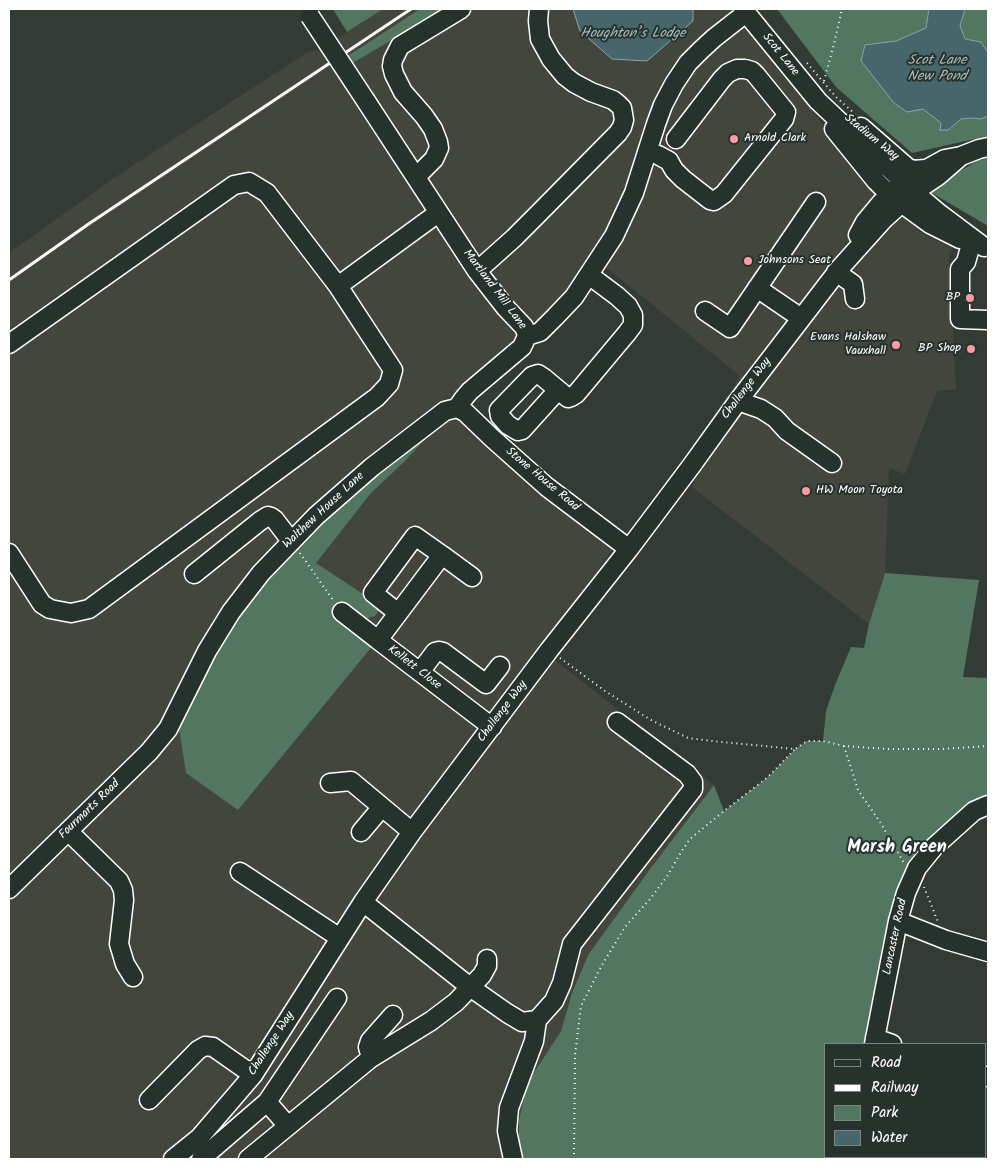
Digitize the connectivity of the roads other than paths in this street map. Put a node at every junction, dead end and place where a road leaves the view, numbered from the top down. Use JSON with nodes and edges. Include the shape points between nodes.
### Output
{"nodes":[{"id":1,"x":461,"y":9,"type":"edge"},
{"id":2,"x":539,"y":9,"type":"edge"},
{"id":3,"x":745,"y":11,"type":"edge"},
{"id":4,"x":307,"y":12,"type":"edge"},
{"id":5,"x":818,"y":101,"type":"junction"},
{"id":6,"x":676,"y":139,"type":"dead end"},
{"id":7,"x":988,"y":147,"type":"edge"},
{"id":8,"x":648,"y":151,"type":"junction"},
{"id":9,"x":961,"y":156,"type":"junction"},
{"id":10,"x":925,"y":170,"type":"junction"},
{"id":11,"x":416,"y":177,"type":"junction"},
{"id":12,"x":902,"y":193,"type":"junction"},
{"id":13,"x":816,"y":202,"type":"dead end"},
{"id":14,"x":438,"y":213,"type":"junction"},
{"id":15,"x":981,"y":247,"type":"edge"},
{"id":16,"x":838,"y":270,"type":"junction"},
{"id":17,"x":477,"y":271,"type":"junction"},
{"id":18,"x":589,"y":276,"type":"junction"},
{"id":19,"x":338,"y":286,"type":"junction"},
{"id":20,"x":758,"y":288,"type":"junction"},
{"id":21,"x":855,"y":299,"type":"dead end"},
{"id":22,"x":705,"y":311,"type":"dead end"},
{"id":23,"x":801,"y":318,"type":"junction"},
{"id":24,"x":988,"y":320,"type":"edge"},
{"id":25,"x":527,"y":336,"type":"junction"},
{"id":26,"x":9,"y":344,"type":"edge"},
{"id":27,"x":558,"y":390,"type":"dead end"},
{"id":28,"x":738,"y":401,"type":"junction"},
{"id":29,"x":457,"y":408,"type":"junction"},
{"id":30,"x":832,"y":463,"type":"dead end"},
{"id":31,"x":291,"y":541,"type":"junction"},
{"id":32,"x":629,"y":549,"type":"junction"},
{"id":33,"x":9,"y":553,"type":"edge"},
{"id":34,"x":442,"y":555,"type":"junction"},
{"id":35,"x":194,"y":574,"type":"dead end"},
{"id":36,"x":472,"y":577,"type":"dead end"},
{"id":37,"x":342,"y":612,"type":"road end"},
{"id":38,"x":398,"y":613,"type":"junction"},
{"id":39,"x":378,"y":640,"type":"junction"},
{"id":40,"x":500,"y":666,"type":"dead end"},
{"id":41,"x":420,"y":672,"type":"junction"},
{"id":42,"x":617,"y":722,"type":"dead end"},
{"id":43,"x":492,"y":727,"type":"junction"},
{"id":44,"x":168,"y":729,"type":"joint"},
{"id":45,"x":330,"y":783,"type":"dead end"},
{"id":46,"x":988,"y":805,"type":"edge"},
{"id":47,"x":382,"y":806,"type":"junction"},
{"id":48,"x":68,"y":831,"type":"junction"},
{"id":49,"x":361,"y":832,"type":"dead end"},
{"id":50,"x":412,"y":832,"type":"junction"},
{"id":51,"x":240,"y":872,"type":"dead end"},
{"id":52,"x":10,"y":884,"type":"edge"},
{"id":53,"x":363,"y":902,"type":"junction"},
{"id":54,"x":898,"y":921,"type":"junction"},
{"id":55,"x":340,"y":938,"type":"junction"},
{"id":56,"x":988,"y":952,"type":"edge"},
{"id":57,"x":487,"y":959,"type":"dead end"},
{"id":58,"x":133,"y":977,"type":"dead end"},
{"id":59,"x":470,"y":987,"type":"junction"},
{"id":60,"x":337,"y":998,"type":"dead end"},
{"id":61,"x":393,"y":1016,"type":"dead end"},
{"id":62,"x":537,"y":1020,"type":"junction"},
{"id":63,"x":875,"y":1041,"type":"edge"},
{"id":64,"x":371,"y":1058,"type":"junction"},
{"id":65,"x":253,"y":1075,"type":"junction"},
{"id":66,"x":148,"y":1100,"type":"dead end"},
{"id":67,"x":267,"y":1102,"type":"junction"},
{"id":68,"x":288,"y":1126,"type":"junction"},
{"id":69,"x":173,"y":1159,"type":"edge"},
{"id":70,"x":201,"y":1159,"type":"edge"},
{"id":71,"x":248,"y":1159,"type":"edge"},
{"id":72,"x":513,"y":1159,"type":"edge"}],
"edges":[{"from":1,"to":11,"type":"street","via":[[400,46],[393,60],[394,74],[403,92],[424,116],[438,142],[434,159]]},
{"from":2,"to":17,"type":"street","via":[[540,40],[551,60],[574,83],[618,104],[624,120],[618,133]]},
{"from":3,"to":5,"type":"street","name":"Scot Lane"},
{"from":3,"to":8,"type":"street","name":"Martland Mill Lane","via":[[688,63],[663,105]]},
{"from":4,"to":11,"type":"street","name":"Martland Mill Lane","bridge":true},
{"from":5,"to":10,"type":"street","name":"Stadium Way","via":[[853,121],[908,168]]},
{"from":5,"to":12,"type":"street","name":"Scot Lane","via":[[836,133],[876,181]]},
{"from":6,"to":8,"type":"street","via":[[722,79],[736,69],[752,71],[786,112],[784,119],[724,194],[714,201],[683,180],[669,161]]},
{"from":7,"to":9,"type":"street"},
{"from":8,"to":18,"type":"street","name":"Martland Mill Lane","via":[[634,193],[614,236]]},
{"from":9,"to":10,"type":"street","via":[[945,159]]},
{"from":9,"to":12,"type":"street","via":[[938,176]]},
{"from":10,"to":12,"type":"street"},
{"from":11,"to":14,"type":"street","name":"Martland Mill Lane"},
{"from":12,"to":15,"type":"street","name":"Scot Lane","via":[[940,214]]},
{"from":12,"to":16,"type":"street","name":"Challenge Way","via":[[874,211]]},
{"from":13,"to":20,"type":"street"},
{"from":14,"to":17,"type":"street","name":"Martland Mill Lane"},
{"from":14,"to":19,"type":"street"},
{"from":15,"to":24,"type":"street","via":[[960,269],[960,319]]},
{"from":16,"to":21,"type":"street","via":[[852,284]]},
{"from":16,"to":23,"type":"street","name":"Challenge Way"},
{"from":17,"to":25,"type":"street","name":"Martland Mill Lane","via":[[524,327]]},
{"from":18,"to":25,"type":"street","name":"Martland Mill Lane","via":[[574,297],[540,332]]},
{"from":18,"to":27,"type":"street","via":[[628,306],[633,315],[633,325],[576,394],[568,398]]},
{"from":19,"to":26,"type":"street","via":[[267,193],[249,182],[234,185]]},
{"from":19,"to":33,"type":"street","via":[[393,370],[389,384],[377,397],[89,609],[71,613],[42,604]]},
{"from":20,"to":22,"type":"street","via":[[730,328]]},
{"from":20,"to":23,"type":"street"},
{"from":23,"to":28,"type":"street","name":"Challenge Way"},
{"from":25,"to":29,"type":"street","name":"Walthew House Lane","via":[[522,347],[470,391]]},
{"from":28,"to":30,"type":"street","via":[[775,418]]},
{"from":28,"to":32,"type":"street","name":"Challenge Way"},
{"from":29,"to":31,"type":"street","name":"Walthew House Lane","via":[[445,411],[372,467]]},
{"from":29,"to":32,"type":"street","name":"Stone House Road","via":[[547,487]]},
{"from":31,"to":35,"type":"street","via":[[268,516]]},
{"from":31,"to":44,"type":"street","name":"Walthew House Lane","via":[[231,612],[207,651]]},
{"from":32,"to":43,"type":"street","name":"Challenge Way"},
{"from":34,"to":36,"type":"street"},
{"from":34,"to":38,"type":"street","name":"Kellett Close"},
{"from":34,"to":38,"type":"street","via":[[415,536],[373,593]]},
{"from":37,"to":39,"type":"street"},
{"from":38,"to":39,"type":"street","name":"Kellett Close"},
{"from":39,"to":41,"type":"street","name":"Kellett Close"},
{"from":40,"to":41,"type":"street","via":[[486,684],[439,651]]},
{"from":41,"to":43,"type":"street","name":"Kellett Close"},
{"from":42,"to":62,"type":"street","via":[[687,774],[693,782],[693,789],[572,944],[554,1001]]},
{"from":43,"to":50,"type":"street","name":"Challenge Way"},
{"from":44,"to":48,"type":"street","name":"Fourmarts Road","via":[[149,752]]},
{"from":45,"to":47,"type":"street","via":[[351,781]]},
{"from":46,"to":54,"type":"street","name":"Lancaster Road","via":[[974,811],[934,847],[915,873]]},
{"from":47,"to":49,"type":"street"},
{"from":47,"to":50,"type":"street"},
{"from":48,"to":52,"type":"street","name":"Fourmarts Road"},
{"from":48,"to":58,"type":"street","via":[[119,881],[124,900],[119,944]]},
{"from":50,"to":53,"type":"street","name":"Challenge Way"},
{"from":51,"to":55,"type":"street"},
{"from":53,"to":55,"type":"street","name":"Challenge Way"},
{"from":53,"to":59,"type":"street"},
{"from":54,"to":56,"type":"street"},
{"from":54,"to":63,"type":"street","name":"Lancaster Road"},
{"from":55,"to":65,"type":"street","name":"Challenge Way"},
{"from":57,"to":59,"type":"street","via":[[482,975]]},
{"from":59,"to":62,"type":"street","via":[[522,1022]]},
{"from":59,"to":64,"type":"street","via":[[431,1021]]},
{"from":60,"to":67,"type":"street"},
{"from":61,"to":64,"type":"street","via":[[370,1041]]},
{"from":62,"to":72,"type":"street","via":[[534,1041],[509,1108],[507,1131]]},
{"from":64,"to":68,"type":"street"},
{"from":65,"to":66,"type":"street","via":[[218,1050],[205,1046]]},
{"from":65,"to":69,"type":"street","name":"Challenge Way","via":[[199,1138]]},
{"from":67,"to":68,"type":"street"},
{"from":67,"to":70,"type":"street"},
{"from":68,"to":71,"type":"street"}]}
